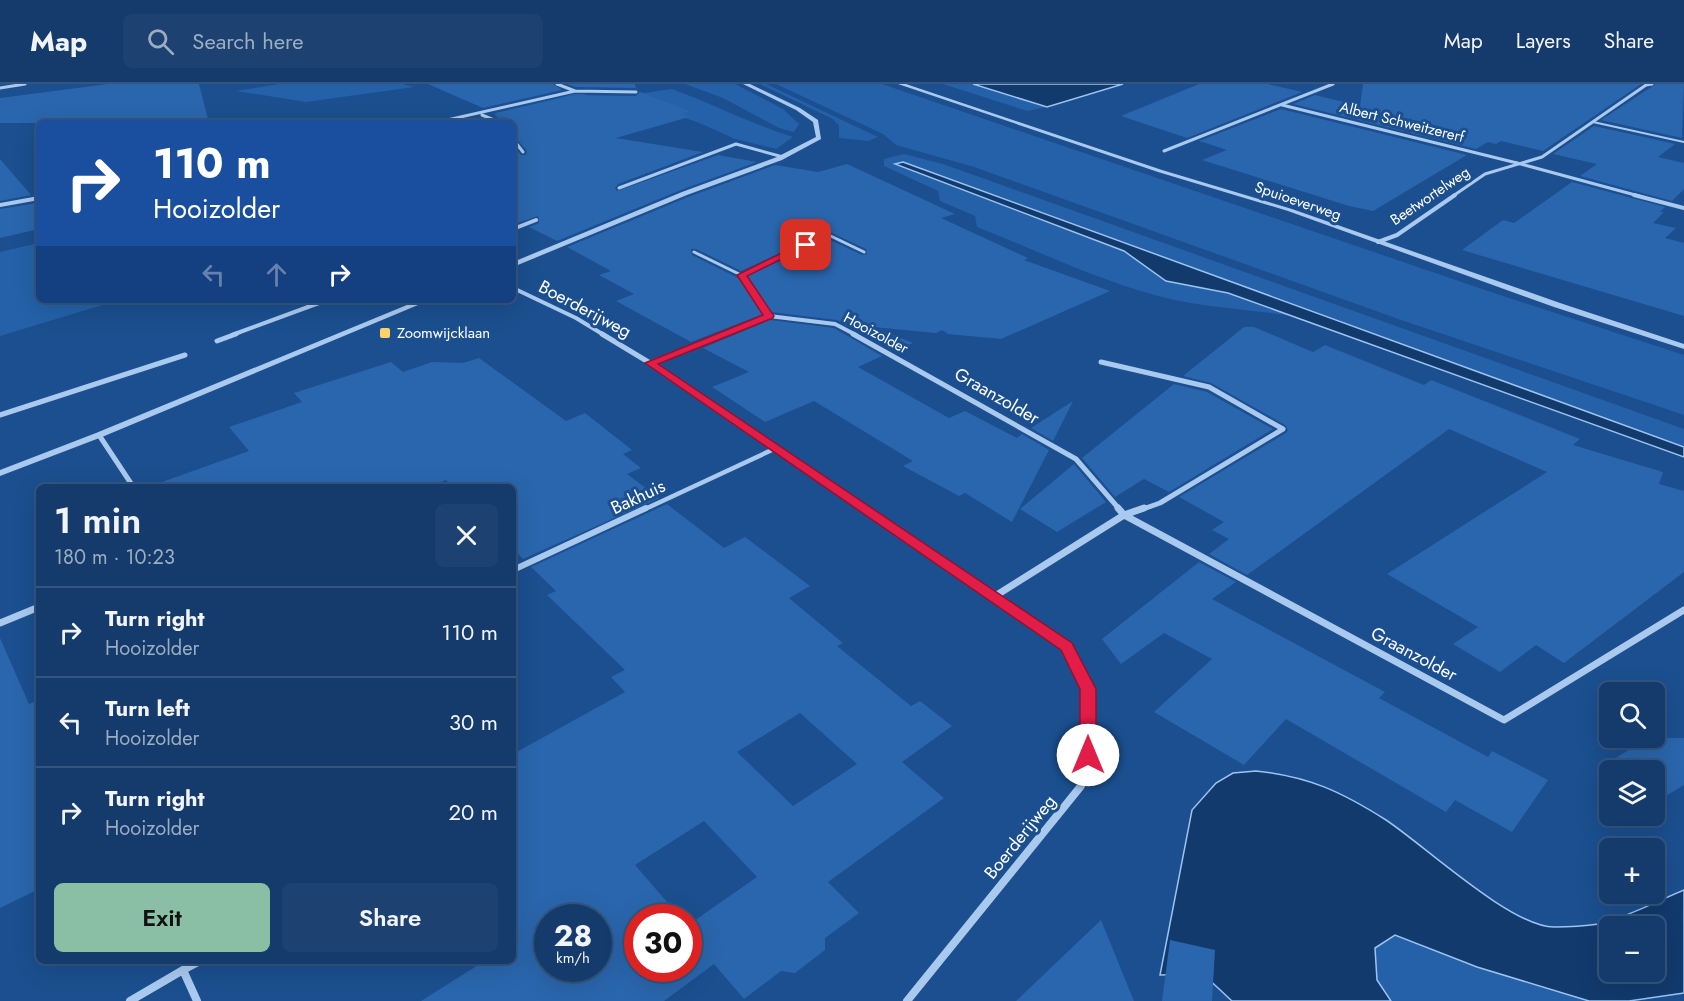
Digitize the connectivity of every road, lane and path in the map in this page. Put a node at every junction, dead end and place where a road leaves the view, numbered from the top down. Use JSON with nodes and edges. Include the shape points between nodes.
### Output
{"nodes":[{"id":1,"x":25,"y":84,"type":"edge"},
{"id":2,"x":557,"y":84,"type":"edge"},
{"id":3,"x":746,"y":84,"type":"edge"},
{"id":4,"x":901,"y":84,"type":"edge"},
{"id":5,"x":1334,"y":84,"type":"edge"},
{"id":6,"x":1652,"y":84,"type":"edge"},
{"id":7,"x":0,"y":88,"type":"edge"},
{"id":8,"x":575,"y":91,"type":"junction"},
{"id":9,"x":636,"y":92,"type":"dead end"},
{"id":10,"x":1282,"y":105,"type":"junction"},
{"id":11,"x":481,"y":114,"type":"junction"},
{"id":12,"x":450,"y":120,"type":"edge"},
{"id":13,"x":494,"y":120,"type":"edge"},
{"id":14,"x":1593,"y":122,"type":"junction"},
{"id":15,"x":1684,"y":142,"type":"edge"},
{"id":16,"x":516,"y":143,"type":"edge"},
{"id":17,"x":1164,"y":150,"type":"dead end"},
{"id":18,"x":523,"y":152,"type":"dead end"},
{"id":19,"x":783,"y":157,"type":"junction"},
{"id":20,"x":1516,"y":163,"type":"junction"},
{"id":21,"x":619,"y":188,"type":"dead end"},
{"id":22,"x":36,"y":199,"type":"edge"},
{"id":23,"x":0,"y":205,"type":"edge"},
{"id":24,"x":1684,"y":208,"type":"edge"},
{"id":25,"x":536,"y":220,"type":"dead end"},
{"id":26,"x":516,"y":228,"type":"edge"},
{"id":27,"x":814,"y":228,"type":"dead end"},
{"id":28,"x":827,"y":236,"type":"junction"},
{"id":29,"x":1378,"y":242,"type":"junction"},
{"id":30,"x":694,"y":252,"type":"dead end"},
{"id":31,"x":864,"y":252,"type":"dead end"},
{"id":32,"x":516,"y":264,"type":"edge"},
{"id":33,"x":741,"y":275,"type":"junction"},
{"id":34,"x":516,"y":289,"type":"edge"},
{"id":35,"x":319,"y":303,"type":"edge"},
{"id":36,"x":416,"y":303,"type":"edge"},
{"id":37,"x":769,"y":316,"type":"junction"},
{"id":38,"x":217,"y":341,"type":"dead end"},
{"id":39,"x":1684,"y":346,"type":"edge"},
{"id":40,"x":185,"y":355,"type":"dead end"},
{"id":41,"x":1101,"y":362,"type":"dead end"},
{"id":42,"x":650,"y":363,"type":"junction"},
{"id":43,"x":933,"y":377,"type":"joint"},
{"id":44,"x":0,"y":415,"type":"edge"},
{"id":45,"x":99,"y":435,"type":"junction"},
{"id":46,"x":774,"y":449,"type":"junction"},
{"id":47,"x":0,"y":473,"type":"edge"},
{"id":48,"x":131,"y":484,"type":"edge"},
{"id":49,"x":1124,"y":515,"type":"junction"},
{"id":50,"x":516,"y":569,"type":"edge"},
{"id":51,"x":992,"y":598,"type":"junction"},
{"id":52,"x":36,"y":608,"type":"edge"},
{"id":53,"x":1684,"y":610,"type":"edge"},
{"id":54,"x":0,"y":623,"type":"edge"},
{"id":55,"x":194,"y":964,"type":"edge"},
{"id":56,"x":183,"y":970,"type":"junction"},
{"id":57,"x":130,"y":1001,"type":"edge"},
{"id":58,"x":197,"y":1001,"type":"edge"},
{"id":59,"x":907,"y":1001,"type":"edge"}],
"edges":[{"from":1,"to":7,"type":"street"},
{"from":2,"to":8,"type":"street"},
{"from":3,"to":19,"type":"street","via":[[816,121],[819,138]]},
{"from":4,"to":29,"type":"street","name":"Spuioeverweg"},
{"from":5,"to":10,"type":"street","name":"Albert Schweitzererf"},
{"from":6,"to":14,"type":"street","name":"Beetwortelweg"},
{"from":8,"to":9,"type":"street"},
{"from":8,"to":11,"type":"street"},
{"from":10,"to":17,"type":"street","name":"Albert Schweitzererf"},
{"from":10,"to":20,"type":"street","name":"Albert Schweitzererf"},
{"from":11,"to":12,"type":"street"},
{"from":11,"to":13,"type":"street"},
{"from":14,"to":15,"type":"lane"},
{"from":14,"to":20,"type":"street","name":"Beetwortelweg","via":[[1542,157]]},
{"from":16,"to":18,"type":"street"},
{"from":19,"to":21,"type":"street","via":[[736,144]]},
{"from":19,"to":32,"type":"street"},
{"from":20,"to":24,"type":"street"},
{"from":20,"to":29,"type":"street","name":"Beetwortelweg","via":[[1485,174],[1397,234]]},
{"from":22,"to":23,"type":"street"},
{"from":25,"to":26,"type":"street"},
{"from":27,"to":28,"type":"lane"},
{"from":28,"to":31,"type":"lane"},
{"from":28,"to":33,"type":"lane"},
{"from":29,"to":39,"type":"street","name":"Spuioeverweg"},
{"from":30,"to":33,"type":"lane"},
{"from":33,"to":37,"type":"street"},
{"from":34,"to":42,"type":"street","name":"Boerderijweg","via":[[576,318]]},
{"from":35,"to":38,"type":"street"},
{"from":36,"to":45,"type":"street"},
{"from":37,"to":42,"type":"street","name":"Hooizolder"},
{"from":37,"to":43,"type":"street","name":"Hooizolder","via":[[835,324]]},
{"from":40,"to":44,"type":"street"},
{"from":41,"to":49,"type":"street","via":[[1209,387],[1282,429],[1160,503]]},
{"from":42,"to":46,"type":"street","name":"Boerderijweg"},
{"from":43,"to":49,"type":"street","name":"Graanzolder","via":[[1076,459]]},
{"from":45,"to":47,"type":"street"},
{"from":45,"to":48,"type":"street"},
{"from":46,"to":50,"type":"street","name":"Bakhuis"},
{"from":46,"to":51,"type":"street","name":"Boerderijweg"},
{"from":49,"to":51,"type":"street"},
{"from":49,"to":53,"type":"street","name":"Graanzolder","via":[[1504,720]]},
{"from":51,"to":59,"type":"street","name":"Boerderijweg","via":[[1066,647],[1088,689],[1088,755],[1080,786]]},
{"from":52,"to":54,"type":"street"},
{"from":55,"to":56,"type":"street"},
{"from":56,"to":57,"type":"street"},
{"from":56,"to":58,"type":"street"}]}
